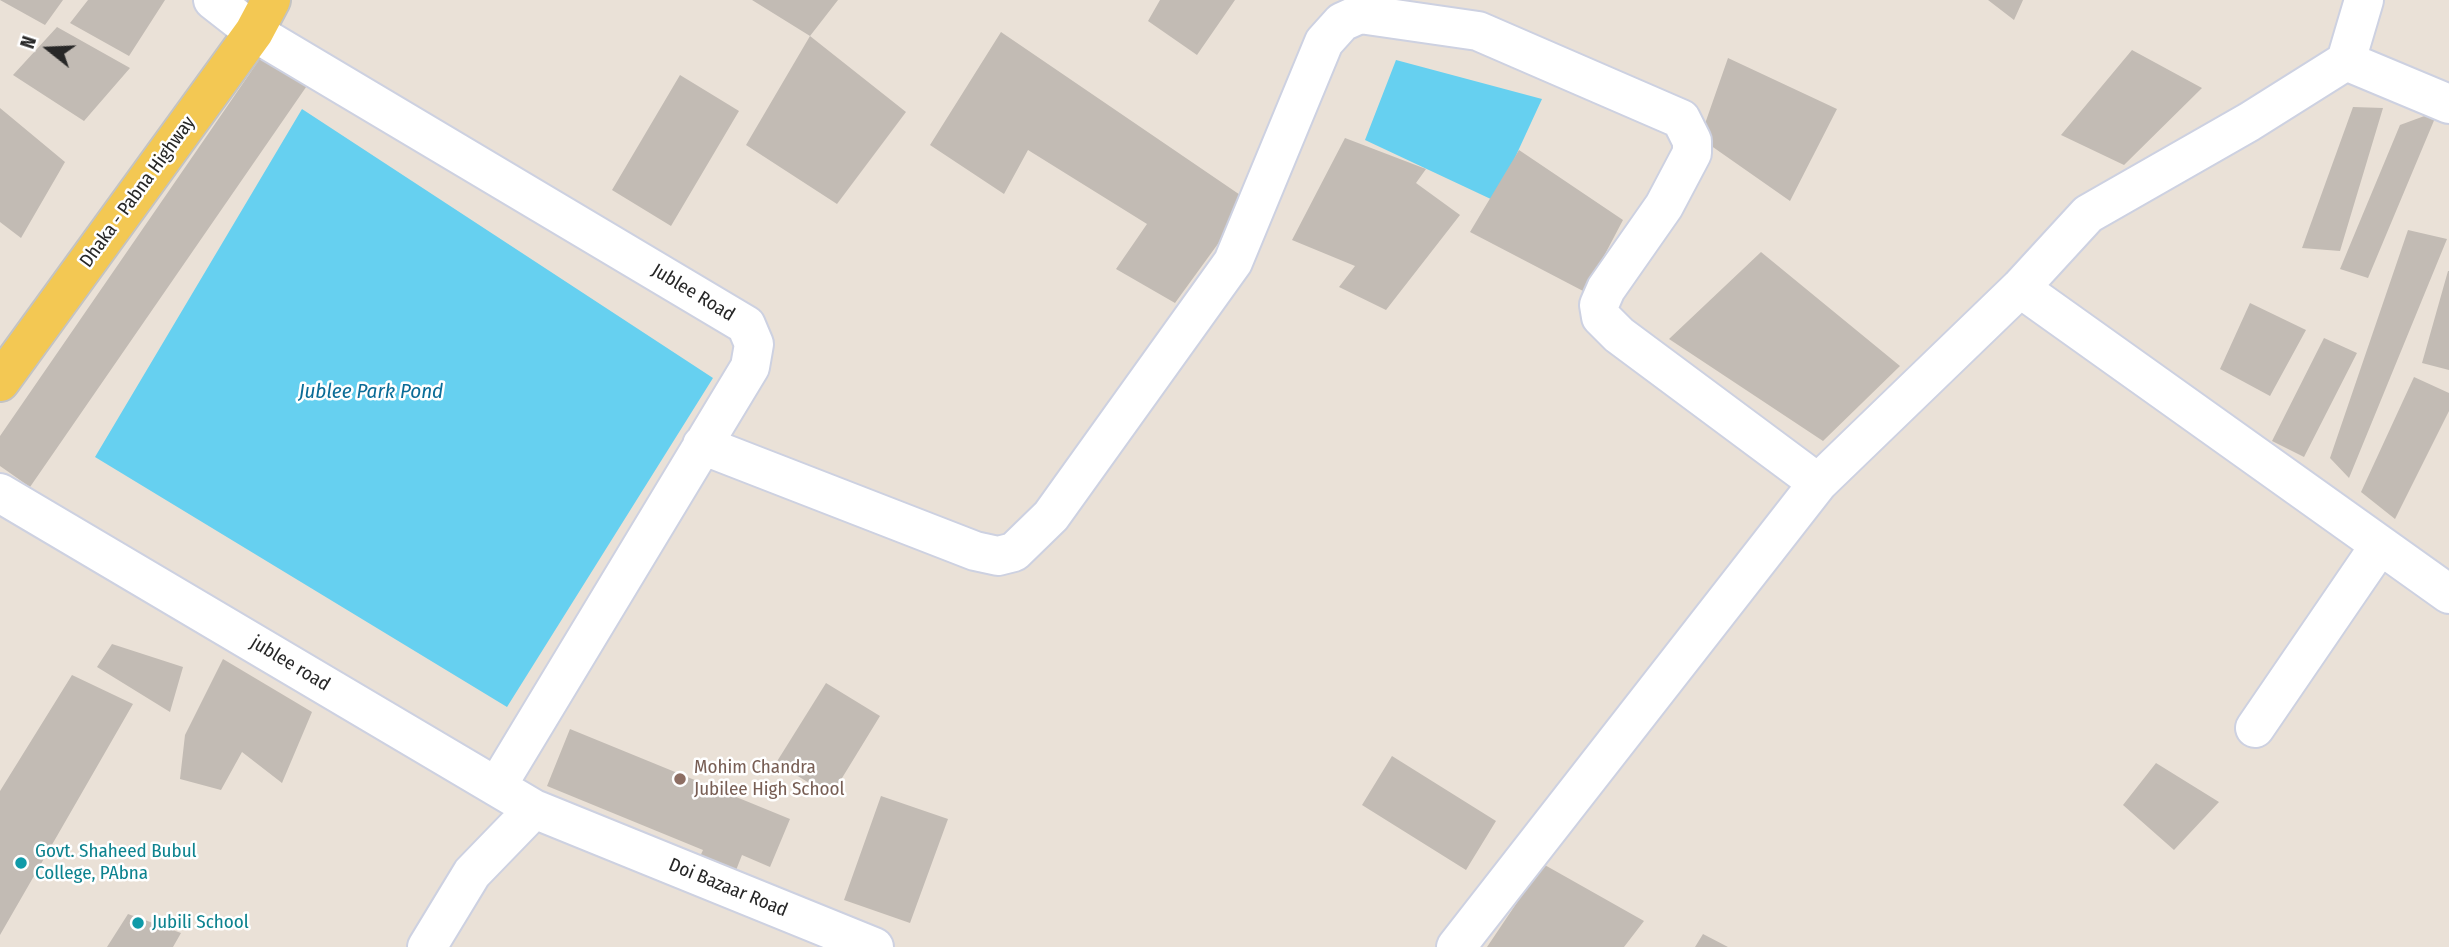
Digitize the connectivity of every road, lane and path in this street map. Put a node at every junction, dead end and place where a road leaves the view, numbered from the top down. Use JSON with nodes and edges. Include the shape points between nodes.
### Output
{"nodes":[{"id":1,"x":213,"y":0,"type":"edge"},
{"id":2,"x":2364,"y":0,"type":"edge"},
{"id":3,"x":263,"y":16,"type":"edge"},
{"id":4,"x":2346,"y":61,"type":"junction"},
{"id":5,"x":2449,"y":104,"type":"edge"},
{"id":6,"x":2020,"y":288,"type":"junction"},
{"id":7,"x":0,"y":382,"type":"edge"},
{"id":8,"x":702,"y":445,"type":"junction"},
{"id":9,"x":1818,"y":483,"type":"junction"},
{"id":10,"x":0,"y":493,"type":"edge"},
{"id":11,"x":2380,"y":545,"type":"junction"},
{"id":12,"x":2449,"y":594,"type":"edge"},
{"id":13,"x":2255,"y":727,"type":"dead end"},
{"id":14,"x":497,"y":786,"type":"junction"},
{"id":15,"x":534,"y":809,"type":"junction"},
{"id":16,"x":583,"y":828,"type":"joint"},
{"id":17,"x":426,"y":947,"type":"edge"},
{"id":18,"x":874,"y":947,"type":"edge"},
{"id":19,"x":1456,"y":947,"type":"edge"}],
"edges":[{"from":1,"to":3,"type":"street","name":"Jublee Road"},
{"from":2,"to":4,"type":"street"},
{"from":3,"to":7,"type":"main road","name":"Dhaka - Pabna Highway"},
{"from":3,"to":8,"type":"street","name":"Jublee Road","via":[[746,325],[754,344],[750,367]]},
{"from":4,"to":5,"type":"street"},
{"from":4,"to":6,"type":"street","via":[[2088,214]]},
{"from":6,"to":9,"type":"street"},
{"from":6,"to":11,"type":"street"},
{"from":8,"to":9,"type":"street","via":[[975,551],[998,556],[1014,552],[1051,516],[1233,262],[1324,42],[1342,22],[1360,14],[1478,31],[1681,118],[1692,141],[1692,153],[1664,205],[1606,289],[1599,305],[1601,317]]},
{"from":8,"to":14,"type":"street","name":"Jublee Road"},
{"from":9,"to":19,"type":"street"},
{"from":10,"to":14,"type":"street","name":"jublee road"},
{"from":11,"to":12,"type":"street"},
{"from":11,"to":13,"type":"street"},
{"from":14,"to":15,"type":"street","name":"jublee road"},
{"from":15,"to":16,"type":"street","name":"jublee road"},
{"from":15,"to":17,"type":"street","via":[[472,873]]},
{"from":16,"to":18,"type":"street","name":"Doi Bazaar Road"}]}
